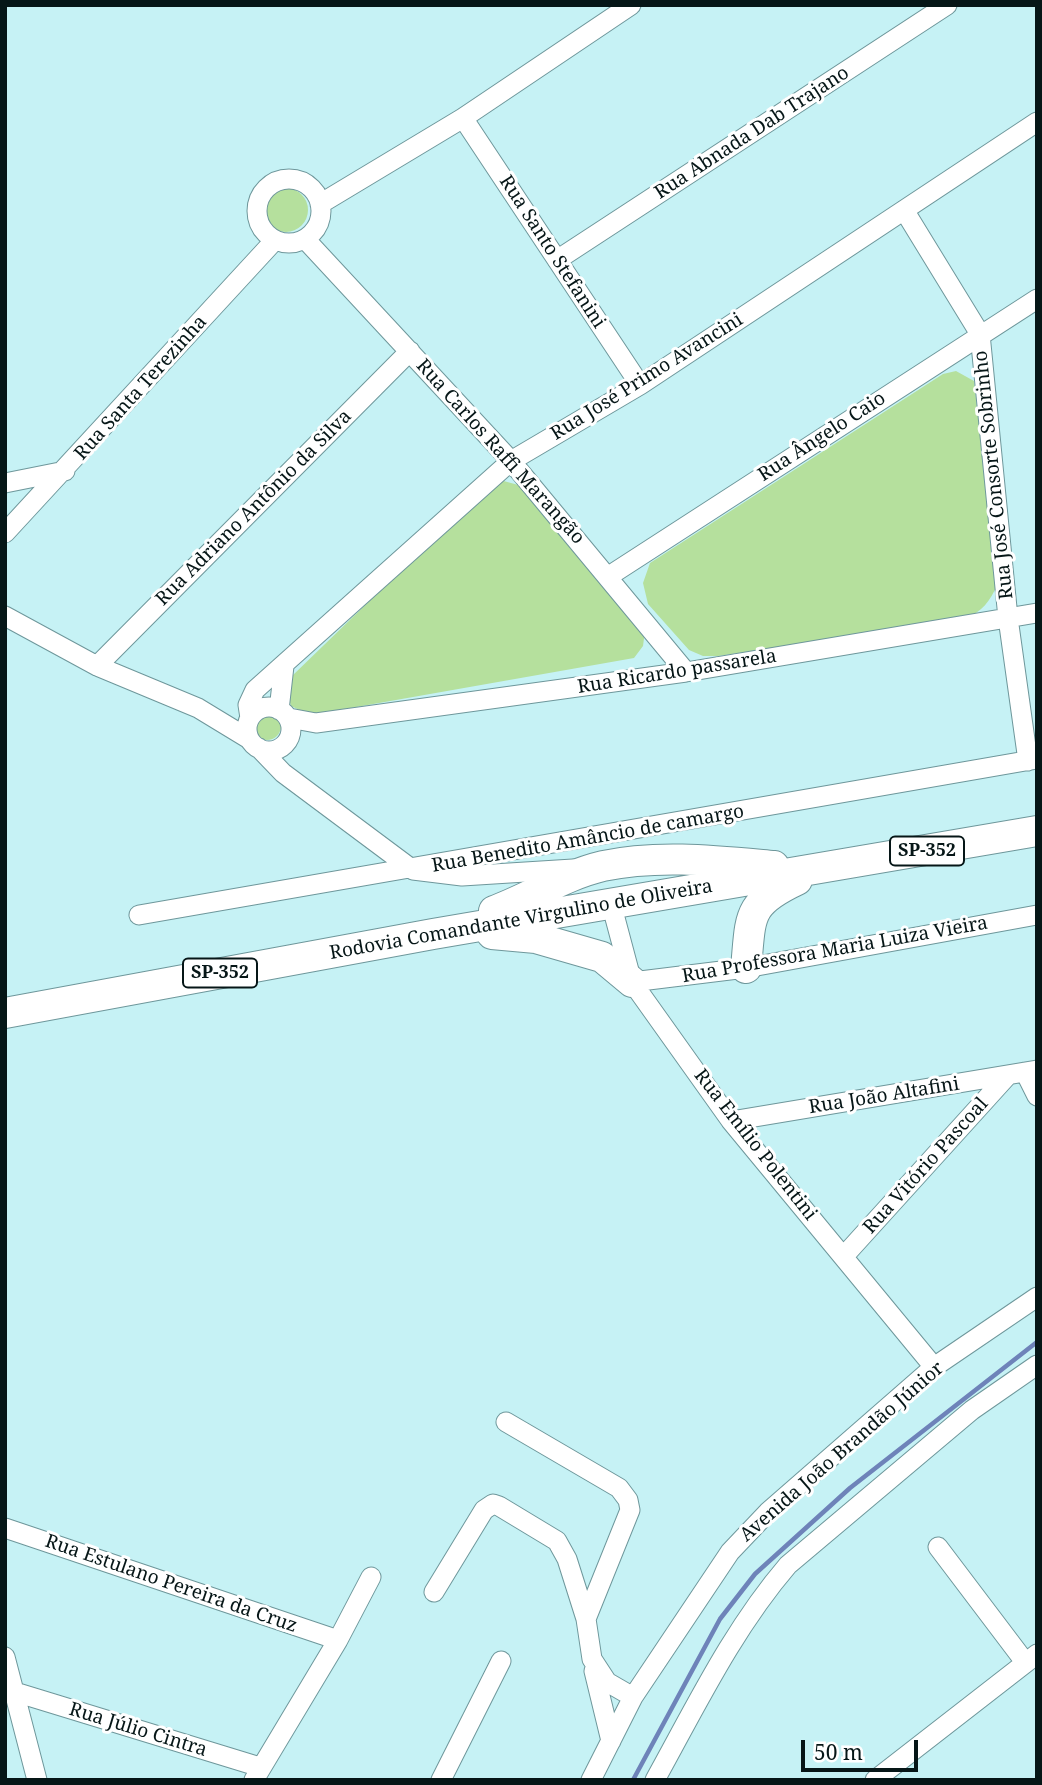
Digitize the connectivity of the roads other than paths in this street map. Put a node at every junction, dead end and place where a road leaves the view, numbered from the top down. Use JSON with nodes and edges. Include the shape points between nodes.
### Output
{"nodes":[{"id":1,"x":631,"y":5,"type":"edge"},
{"id":2,"x":947,"y":5,"type":"edge"},
{"id":3,"x":463,"y":118,"type":"junction"},
{"id":4,"x":1037,"y":122,"type":"edge"},
{"id":5,"x":320,"y":204,"type":"junction"},
{"id":6,"x":904,"y":210,"type":"junction"},
{"id":7,"x":305,"y":239,"type":"junction"},
{"id":8,"x":275,"y":240,"type":"junction"},
{"id":9,"x":557,"y":260,"type":"junction"},
{"id":10,"x":1037,"y":299,"type":"edge"},
{"id":11,"x":980,"y":334,"type":"junction"},
{"id":12,"x":410,"y":351,"type":"junction"},
{"id":13,"x":640,"y":385,"type":"junction"},
{"id":14,"x":511,"y":461,"type":"junction"},
{"id":15,"x":65,"y":471,"type":"junction"},
{"id":16,"x":5,"y":483,"type":"edge"},
{"id":17,"x":5,"y":533,"type":"edge"},
{"id":18,"x":609,"y":576,"type":"junction"},
{"id":19,"x":1037,"y":612,"type":"edge"},
{"id":20,"x":5,"y":616,"type":"edge"},
{"id":21,"x":1008,"y":618,"type":"junction"},
{"id":22,"x":97,"y":666,"type":"junction"},
{"id":23,"x":284,"y":666,"type":"junction"},
{"id":24,"x":686,"y":672,"type":"junction"},
{"id":25,"x":284,"y":714,"type":"junction"},
{"id":26,"x":316,"y":723,"type":"junction"},
{"id":27,"x":252,"y":731,"type":"junction"},
{"id":28,"x":288,"y":741,"type":"junction"},
{"id":29,"x":1032,"y":760,"type":"edge"},
{"id":30,"x":305,"y":788,"type":"junction"},
{"id":31,"x":1037,"y":831,"type":"edge"},
{"id":32,"x":602,"y":867,"type":"junction"},
{"id":33,"x":413,"y":870,"type":"junction"},
{"id":34,"x":817,"y":870,"type":"junction"},
{"id":35,"x":611,"y":903,"type":"junction"},
{"id":36,"x":139,"y":915,"type":"dead end"},
{"id":37,"x":1037,"y":915,"type":"edge"},
{"id":38,"x":433,"y":934,"type":"junction"},
{"id":39,"x":746,"y":968,"type":"junction"},
{"id":40,"x":632,"y":982,"type":"junction"},
{"id":41,"x":6,"y":1013,"type":"edge"},
{"id":42,"x":1023,"y":1072,"type":"edge"},
{"id":43,"x":1037,"y":1096,"type":"edge"},
{"id":44,"x":731,"y":1121,"type":"junction"},
{"id":45,"x":844,"y":1256,"type":"junction"},
{"id":46,"x":1037,"y":1297,"type":"edge"},
{"id":47,"x":1037,"y":1365,"type":"edge"},
{"id":48,"x":934,"y":1367,"type":"junction"},
{"id":49,"x":506,"y":1422,"type":"dead end"},
{"id":50,"x":5,"y":1528,"type":"edge"},
{"id":51,"x":939,"y":1547,"type":"dead end"},
{"id":52,"x":371,"y":1577,"type":"dead end"},
{"id":53,"x":434,"y":1592,"type":"dead end"},
{"id":54,"x":586,"y":1619,"type":"junction"},
{"id":55,"x":338,"y":1640,"type":"junction"},
{"id":56,"x":5,"y":1657,"type":"edge"},
{"id":57,"x":1031,"y":1658,"type":"edge"},
{"id":58,"x":592,"y":1659,"type":"junction"},
{"id":59,"x":501,"y":1661,"type":"dead end"},
{"id":60,"x":15,"y":1692,"type":"junction"},
{"id":61,"x":633,"y":1697,"type":"junction"},
{"id":62,"x":611,"y":1741,"type":"junction"},
{"id":63,"x":257,"y":1773,"type":"edge"},
{"id":64,"x":37,"y":1780,"type":"edge"},
{"id":65,"x":441,"y":1780,"type":"edge"},
{"id":66,"x":591,"y":1780,"type":"edge"},
{"id":67,"x":655,"y":1780,"type":"edge"},
{"id":68,"x":875,"y":1780,"type":"edge"}],
"edges":[{"from":1,"to":3,"type":"street"},
{"from":2,"to":9,"type":"street","name":"Rua Abnada Dab Trajano"},
{"from":3,"to":5,"type":"street"},
{"from":3,"to":9,"type":"street","name":"Rua Santo Stefanini"},
{"from":4,"to":6,"type":"street","name":"Rua José Primo Avancini"},
{"from":5,"to":7,"type":"street","via":[[318,224]]},
{"from":5,"to":8,"type":"street","via":[[316,194],[299,181],[288,179],[268,186],[257,204],[257,215]]},
{"from":6,"to":11,"type":"street","name":"Rua José Consorte Sobrinho"},
{"from":6,"to":13,"type":"street","name":"Rua José Primo Avancini"},
{"from":7,"to":8,"type":"street","via":[[295,243]]},
{"from":7,"to":12,"type":"street","name":"Rua Carlos Raffi Marangão"},
{"from":8,"to":15,"type":"street","name":"Rua Santa Terezinha"},
{"from":9,"to":13,"type":"street","name":"Rua Santo Stefanini"},
{"from":10,"to":11,"type":"street","name":"Rua Ângelo Caio"},
{"from":11,"to":18,"type":"street","name":"Rua Ângelo Caio"},
{"from":11,"to":21,"type":"street","name":"Rua José Consorte Sobrinho"},
{"from":12,"to":14,"type":"street","name":"Rua Carlos Raffi Marangão"},
{"from":12,"to":22,"type":"street","name":"Rua Adriano Antônio da Silva"},
{"from":13,"to":14,"type":"street","name":"Rua José Primo Avancini"},
{"from":14,"to":18,"type":"street","name":"Rua Carlos Raffi Marangão"},
{"from":14,"to":23,"type":"street","name":"Rua José Primo Avancini"},
{"from":15,"to":16,"type":"street"},
{"from":15,"to":17,"type":"street","name":"Rua Santa Terezinha"},
{"from":18,"to":24,"type":"street","name":"Rua Carlos Raffi Marangão"},
{"from":19,"to":21,"type":"street","name":"Rua Ricardo passarela"},
{"from":20,"to":22,"type":"street"},
{"from":21,"to":24,"type":"street","name":"Rua Ricardo passarela"},
{"from":21,"to":29,"type":"street","name":"Rua José Consorte Sobrinho"},
{"from":22,"to":27,"type":"street","via":[[198,708],[222,708]]},
{"from":23,"to":25,"type":"street"},
{"from":23,"to":27,"type":"street","name":"Rua José Primo Avancini","via":[[250,697]]},
{"from":24,"to":26,"type":"street","name":"Rua Ricardo passarela"},
{"from":25,"to":26,"type":"street","name":"Rua Ricardo passarela"},
{"from":25,"to":27,"type":"street","via":[[266,707]]},
{"from":25,"to":28,"type":"street"},
{"from":26,"to":28,"type":"street","name":"Rua Ricardo passarela"},
{"from":27,"to":28,"type":"street","via":[[274,751]]},
{"from":27,"to":30,"type":"street","via":[[277,768]]},
{"from":28,"to":30,"type":"street"},
{"from":29,"to":33,"type":"street","name":"Rua Benedito Amâncio de camargo"},
{"from":30,"to":33,"type":"street"},
{"from":31,"to":34,"type":"highway","name":"Rodovia Comandante Virgulino de Oliveira","number":"SP-352"},
{"from":32,"to":33,"type":"street","via":[[462,876]]},
{"from":32,"to":34,"type":"highway","via":[[634,861],[730,862]]},
{"from":32,"to":35,"type":"highway"},
{"from":32,"to":38,"type":"highway"},
{"from":33,"to":36,"type":"street","name":"Rua Benedito Amâncio de camargo"},
{"from":34,"to":35,"type":"highway","name":"Rodovia Comandante Virgulino de Oliveira","number":"SP-352"},
{"from":34,"to":39,"type":"highway","via":[[769,893],[751,914]]},
{"from":35,"to":38,"type":"highway","name":"Rodovia Comandante Virgulino de Oliveira","number":"SP-352"},
{"from":35,"to":40,"type":"street","name":"Rua Emílio Polentini"},
{"from":37,"to":39,"type":"street","name":"Rua Professora Maria Luiza Vieira"},
{"from":38,"to":40,"type":"highway","via":[[536,938],[602,957]]},
{"from":38,"to":41,"type":"highway","name":"Rodovia Comandante Virgulino de Oliveira","number":"SP-352"},
{"from":39,"to":40,"type":"street","name":"Rua Professora Maria Luiza Vieira"},
{"from":40,"to":44,"type":"street","name":"Rua Emílio Polentini"},
{"from":42,"to":43,"type":"street"},
{"from":42,"to":44,"type":"street","name":"Rua João Altafini"},
{"from":42,"to":45,"type":"street","name":"Rua Vitório Pascoal"},
{"from":44,"to":45,"type":"street","name":"Rua Emílio Polentini"},
{"from":45,"to":48,"type":"street","name":"Rua Emílio Polentini"},
{"from":46,"to":48,"type":"street","name":"Avenida João Brandão Júnior"},
{"from":47,"to":67,"type":"street","via":[[972,1410],[788,1565],[731,1642]]},
{"from":48,"to":61,"type":"street","name":"Avenida João Brandão Júnior","via":[[768,1512],[730,1552]]},
{"from":49,"to":54,"type":"street","via":[[619,1488],[628,1500],[630,1510]]},
{"from":50,"to":55,"type":"street","name":"Rua Estulano Pereira da Cruz"},
{"from":51,"to":57,"type":"street"},
{"from":52,"to":55,"type":"street"},
{"from":53,"to":54,"type":"street","via":[[484,1510],[493,1504],[557,1541]]},
{"from":54,"to":58,"type":"street"},
{"from":55,"to":63,"type":"street"},
{"from":56,"to":60,"type":"street"},
{"from":57,"to":68,"type":"street"},
{"from":58,"to":61,"type":"street","via":[[607,1682]]},
{"from":58,"to":62,"type":"street"},
{"from":59,"to":65,"type":"street"},
{"from":60,"to":63,"type":"street","name":"Rua Júlio Cintra"},
{"from":60,"to":64,"type":"street"},
{"from":61,"to":62,"type":"street","name":"Avenida João Brandão Júnior"},
{"from":62,"to":66,"type":"street","name":"Avenida João Brandão Júnior"}]}
